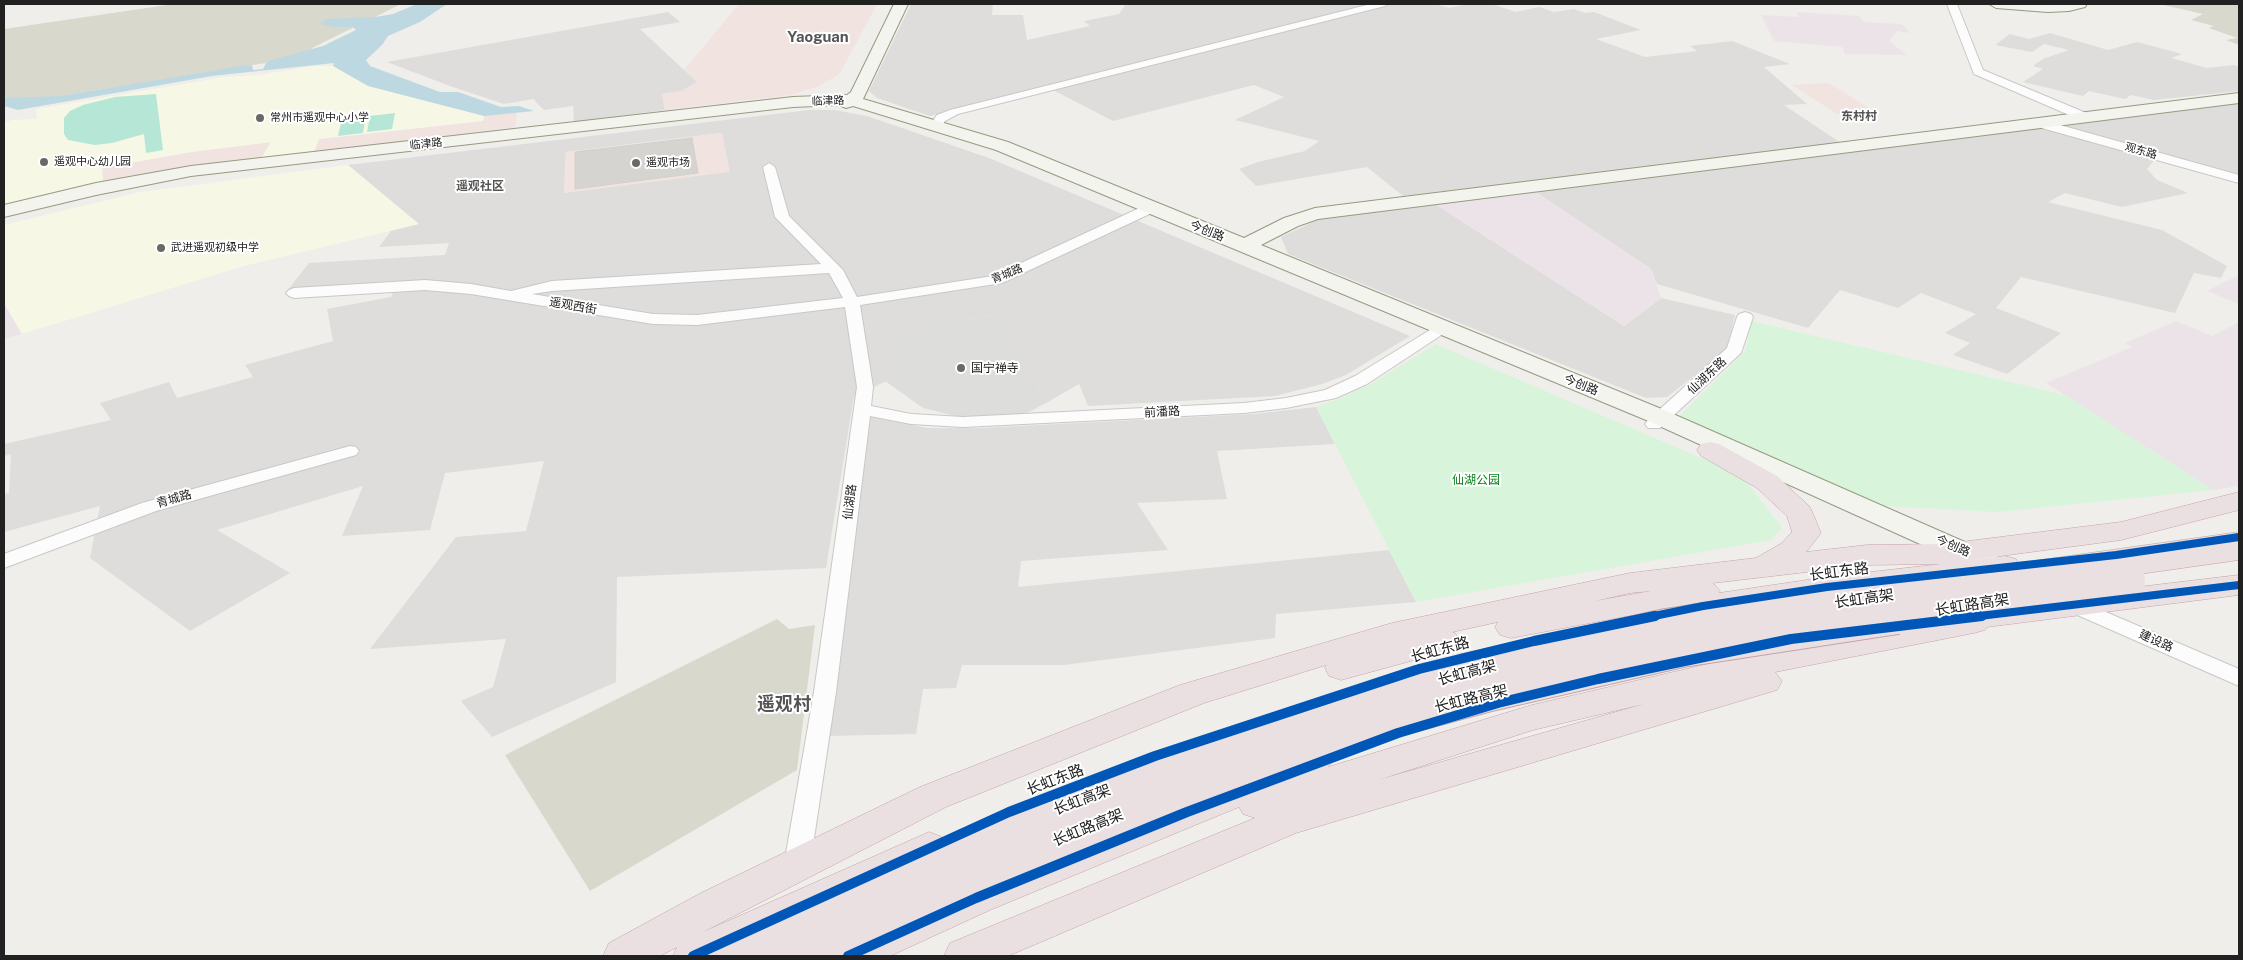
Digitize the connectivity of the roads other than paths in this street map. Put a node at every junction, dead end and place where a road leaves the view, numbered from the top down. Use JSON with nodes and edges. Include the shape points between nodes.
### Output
{"nodes":[{"id":1,"x":891,"y":4,"type":"edge"},
{"id":2,"x":901,"y":4,"type":"edge"},
{"id":3,"x":1382,"y":4,"type":"edge"},
{"id":4,"x":1952,"y":4,"type":"edge"},
{"id":5,"x":1996,"y":4,"type":"edge"},
{"id":6,"x":2080,"y":4,"type":"edge"},
{"id":7,"x":847,"y":91,"type":"junction"},
{"id":8,"x":2239,"y":98,"type":"edge"},
{"id":9,"x":2087,"y":118,"type":"junction"},
{"id":10,"x":2042,"y":124,"type":"junction"},
{"id":11,"x":935,"y":126,"type":"junction"},
{"id":12,"x":769,"y":167,"type":"dead end"},
{"id":13,"x":2239,"y":178,"type":"edge"},
{"id":14,"x":1147,"y":210,"type":"junction"},
{"id":15,"x":4,"y":211,"type":"edge"},
{"id":16,"x":4,"y":219,"type":"edge"},
{"id":17,"x":1244,"y":246,"type":"junction"},
{"id":18,"x":832,"y":268,"type":"junction"},
{"id":19,"x":294,"y":293,"type":"dead end"},
{"id":20,"x":506,"y":295,"type":"junction"},
{"id":21,"x":852,"y":302,"type":"junction"},
{"id":22,"x":1745,"y":317,"type":"dead end"},
{"id":23,"x":1440,"y":331,"type":"junction"},
{"id":24,"x":862,"y":409,"type":"junction"},
{"id":25,"x":1657,"y":421,"type":"junction"},
{"id":26,"x":1710,"y":450,"type":"junction"},
{"id":27,"x":350,"y":451,"type":"dead end"},
{"id":28,"x":2239,"y":500,"type":"edge"},
{"id":29,"x":2239,"y":515,"type":"edge"},
{"id":30,"x":2121,"y":531,"type":"junction"},
{"id":31,"x":2239,"y":537,"type":"edge"},
{"id":32,"x":2239,"y":546,"type":"edge"},
{"id":33,"x":1971,"y":560,"type":"junction"},
{"id":34,"x":4,"y":562,"type":"edge"},
{"id":35,"x":2239,"y":565,"type":"edge"},
{"id":36,"x":1764,"y":567,"type":"junction"},
{"id":37,"x":2229,"y":588,"type":"edge"},
{"id":38,"x":2057,"y":607,"type":"junction"},
{"id":39,"x":1976,"y":622,"type":"junction"},
{"id":40,"x":2239,"y":678,"type":"edge"},
{"id":41,"x":797,"y":865,"type":"junction"},
{"id":42,"x":623,"y":956,"type":"edge"},
{"id":43,"x":652,"y":956,"type":"edge"},
{"id":44,"x":693,"y":956,"type":"edge"},
{"id":45,"x":737,"y":956,"type":"edge"},
{"id":46,"x":800,"y":956,"type":"edge"},
{"id":47,"x":848,"y":956,"type":"edge"},
{"id":48,"x":887,"y":956,"type":"edge"},
{"id":49,"x":964,"y":956,"type":"edge"}],
"edges":[{"from":1,"to":7,"type":"main road"},
{"from":2,"to":7,"type":"main road","via":[[858,95]]},
{"from":3,"to":11,"type":"street","via":[[954,112],[941,118]]},
{"from":4,"to":9,"type":"street","via":[[1978,72]]},
{"from":5,"to":6,"type":"main road","via":[[2048,8]]},
{"from":7,"to":11,"type":"main road","name":"今创路"},
{"from":7,"to":14,"type":"main road","name":"今创路"},
{"from":7,"to":15,"type":"main road","name":"临津路","via":[[791,103],[191,171],[124,182]]},
{"from":7,"to":16,"type":"main road","name":"临津路","via":[[803,105],[190,177],[111,192]]},
{"from":8,"to":9,"type":"main road"},
{"from":9,"to":10,"type":"main road"},
{"from":10,"to":13,"type":"street","name":"观东路"},
{"from":10,"to":17,"type":"main road","via":[[1314,214]]},
{"from":11,"to":14,"type":"main road","name":"今创路","via":[[1002,146]]},
{"from":12,"to":18,"type":"street","name":"仙湖路","via":[[782,217]]},
{"from":14,"to":17,"type":"main road","name":"今创路"},
{"from":14,"to":21,"type":"street","name":"青城路","via":[[997,280]]},
{"from":14,"to":23,"type":"main road","name":"今创路"},
{"from":17,"to":23,"type":"main road","name":"今创路"},
{"from":18,"to":20,"type":"street","via":[[552,286]]},
{"from":18,"to":21,"type":"street","name":"仙湖路","via":[[838,273]]},
{"from":19,"to":20,"type":"street","name":"遥观西街","via":[[425,285]]},
{"from":20,"to":21,"type":"street","name":"遥观西街","via":[[671,320],[697,320]]},
{"from":21,"to":24,"type":"street","name":"仙湖路","via":[[865,388]]},
{"from":22,"to":25,"type":"street","name":"仙湖东路","via":[[1735,350]]},
{"from":23,"to":24,"type":"street","name":"前潘路","via":[[1362,380],[1330,394],[1286,403],[1244,408],[963,422],[911,419]]},
{"from":23,"to":25,"type":"main road","name":"今创路"},
{"from":24,"to":41,"type":"street","name":"仙湖路","via":[[825,692]]},
{"from":25,"to":26,"type":"main road","name":"今创路"},
{"from":25,"to":33,"type":"main road","name":"今创路"},
{"from":26,"to":33,"type":"main road","name":"今创路"},
{"from":26,"to":36,"type":"highway","via":[[1767,482],[1800,513],[1807,533],[1792,550]]},
{"from":27,"to":34,"type":"street","name":"青城路","via":[[149,507]]},
{"from":28,"to":30,"type":"highway"},
{"from":29,"to":30,"type":"highway"},
{"from":30,"to":33,"type":"highway"},
{"from":31,"to":33,"type":"highway","name":"长虹东路","via":[[2116,555]]},
{"from":32,"to":45,"type":"highway","name":"长虹高架","bridge":true,"via":[[1666,627],[1465,672],[1154,772],[1033,819]]},
{"from":33,"to":36,"type":"highway","via":[[1867,555]]},
{"from":33,"to":38,"type":"main road","name":"今创路"},
{"from":33,"to":43,"type":"highway","via":[[1699,592],[1455,638],[1295,681],[1109,739],[916,821],[716,920]]},
{"from":33,"to":44,"type":"highway","name":"长虹东路","via":[[1703,606],[1419,669],[1155,756],[1010,812]]},
{"from":35,"to":46,"type":"highway","name":"长虹路高架","bridge":true,"via":[[1682,649],[1403,716],[1171,794],[1030,852]]},
{"from":36,"to":41,"type":"highway","via":[[1630,583],[1392,634],[1192,694],[933,797]]},
{"from":37,"to":38,"type":"highway"},
{"from":38,"to":39,"type":"highway"},
{"from":38,"to":40,"type":"street","name":"建设路"},
{"from":38,"to":47,"type":"highway","via":[[1791,639],[1598,679],[1488,706],[1398,733],[1187,812],[976,898]]},
{"from":39,"to":48,"type":"highway","via":[[1772,661],[1532,718],[1262,801]]},
{"from":39,"to":49,"type":"highway","via":[[1690,702],[1287,821]]},
{"from":41,"to":42,"type":"highway","via":[[715,905]]}]}
